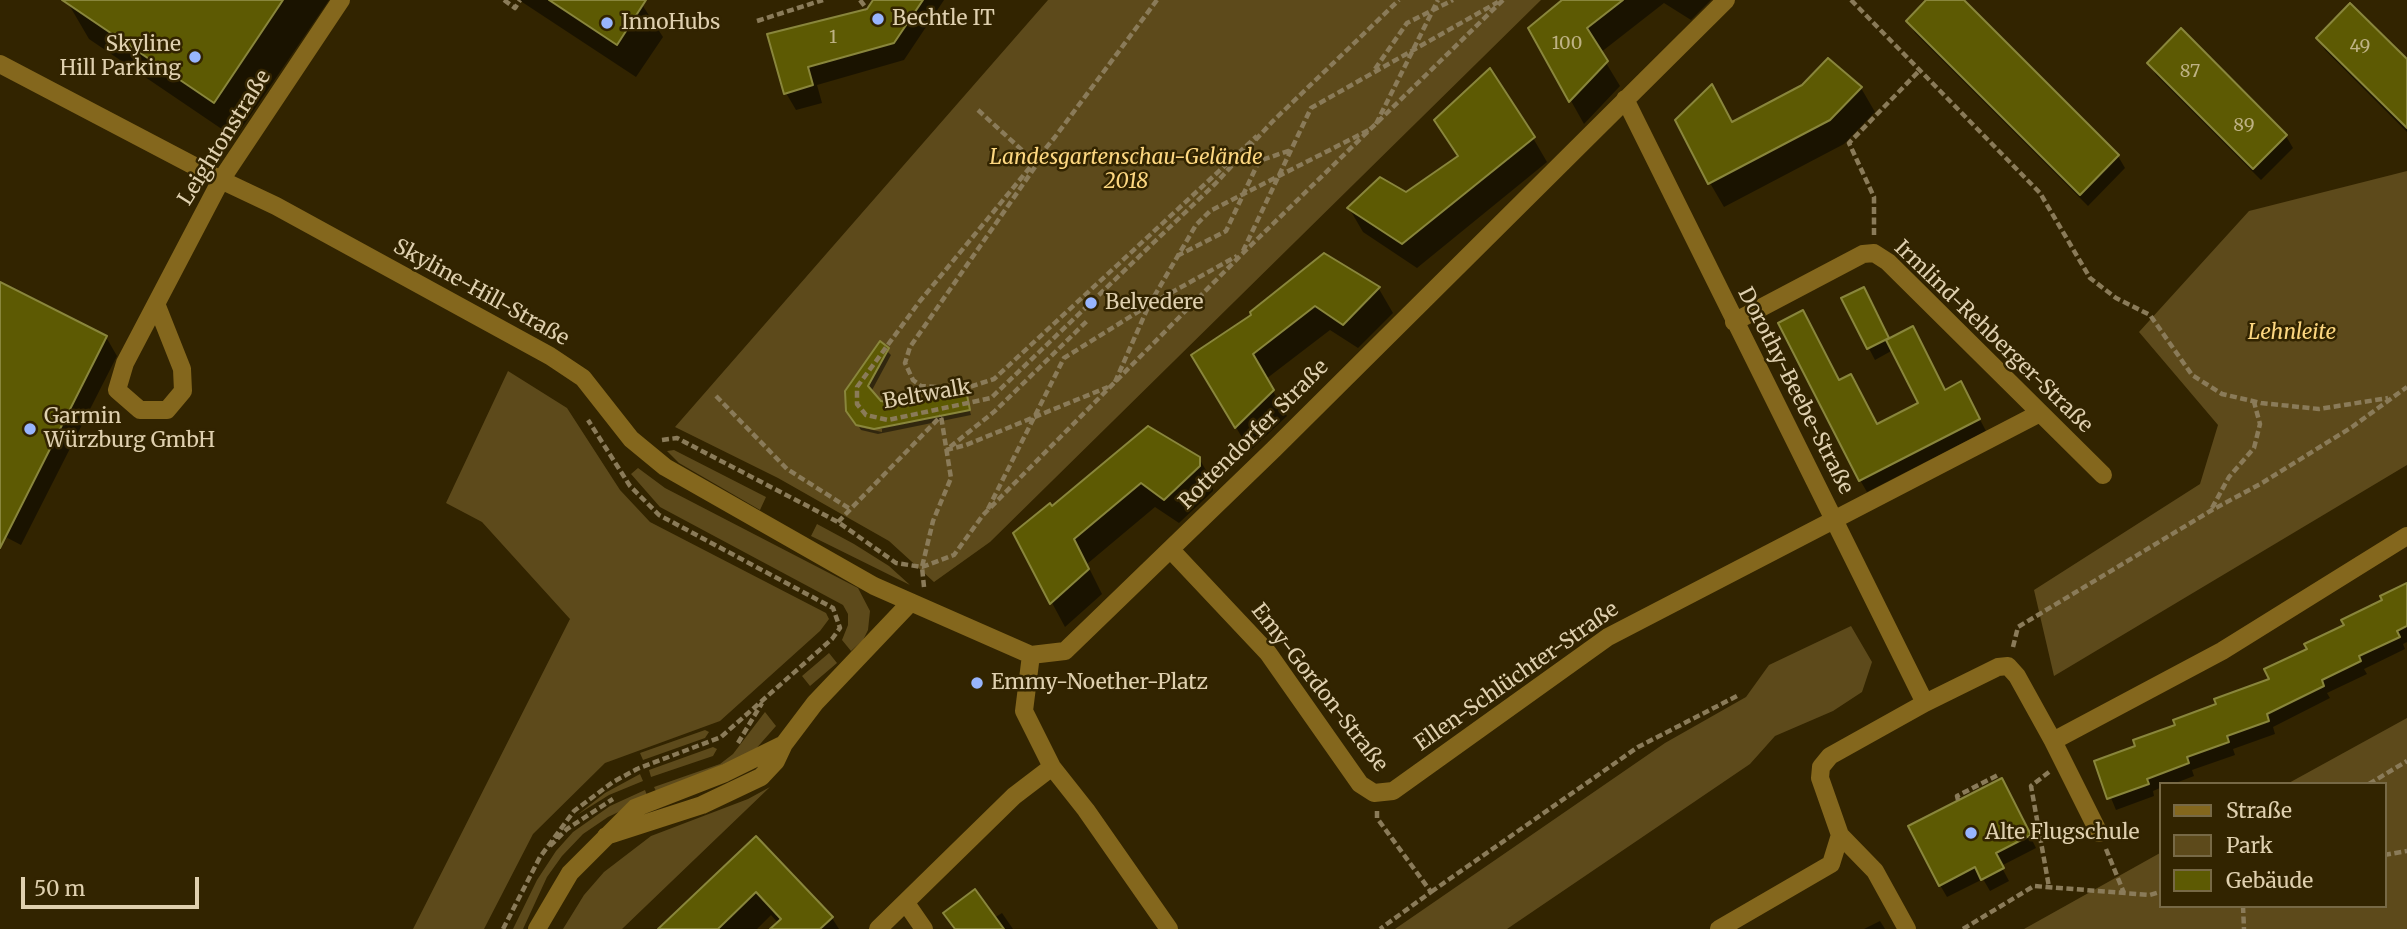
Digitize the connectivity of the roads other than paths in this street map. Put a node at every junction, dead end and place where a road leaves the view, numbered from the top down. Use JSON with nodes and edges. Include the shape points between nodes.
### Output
{"nodes":[{"id":1,"x":341,"y":0,"type":"edge"},
{"id":2,"x":1726,"y":0,"type":"edge"},
{"id":3,"x":0,"y":64,"type":"edge"},
{"id":4,"x":1625,"y":99,"type":"junction"},
{"id":5,"x":221,"y":180,"type":"junction"},
{"id":6,"x":157,"y":306,"type":"junction"},
{"id":7,"x":1734,"y":322,"type":"junction"},
{"id":8,"x":2040,"y":413,"type":"junction"},
{"id":9,"x":2103,"y":475,"type":"dead end"},
{"id":10,"x":1836,"y":521,"type":"junction"},
{"id":11,"x":2407,"y":536,"type":"edge"},
{"id":12,"x":1171,"y":550,"type":"junction"},
{"id":13,"x":910,"y":603,"type":"junction"},
{"id":14,"x":1031,"y":655,"type":"junction"},
{"id":15,"x":1925,"y":703,"type":"junction"},
{"id":16,"x":2053,"y":741,"type":"junction"},
{"id":17,"x":1052,"y":767,"type":"junction"},
{"id":18,"x":1374,"y":793,"type":"joint"},
{"id":19,"x":2099,"y":833,"type":"road end"},
{"id":20,"x":1840,"y":835,"type":"junction"},
{"id":21,"x":906,"y":902,"type":"junction"},
{"id":22,"x":537,"y":929,"type":"edge"},
{"id":23,"x":878,"y":929,"type":"edge"},
{"id":24,"x":924,"y":929,"type":"edge"},
{"id":25,"x":1169,"y":929,"type":"edge"},
{"id":26,"x":1719,"y":929,"type":"edge"},
{"id":27,"x":1907,"y":929,"type":"edge"}],
"edges":[{"from":1,"to":5,"type":"street","name":"Leightonstraße"},
{"from":2,"to":4,"type":"street","name":"Rottendorfer Straße"},
{"from":3,"to":5,"type":"street","name":"Skyline-Hill-Straße"},
{"from":4,"to":7,"type":"street","name":"Dorothy-Beebe-Straße"},
{"from":4,"to":12,"type":"street","name":"Rottendorfer Straße"},
{"from":5,"to":6,"type":"street","name":"Leightonstraße"},
{"from":5,"to":13,"type":"street","name":"Skyline-Hill-Straße","via":[[550,356],[583,378],[645,452],[665,467]]},
{"from":6,"to":6,"type":"street","name":"Leightonstraße","via":[[125,363],[117,390],[140,410],[167,410],[183,391],[182,369]]},
{"from":7,"to":8,"type":"street","name":"Irmlind-Rehberger-Straße","via":[[1863,254],[1874,253]]},
{"from":7,"to":10,"type":"street","name":"Dorothy-Beebe-Straße"},
{"from":8,"to":9,"type":"street","name":"Irmlind-Rehberger-Straße"},
{"from":8,"to":10,"type":"street","name":"Ellen-Schlüchter-Straße"},
{"from":10,"to":15,"type":"street","name":"Dorothy-Beebe-Straße"},
{"from":10,"to":18,"type":"street","name":"Ellen-Schlüchter-Straße","via":[[1608,637],[1393,791]]},
{"from":11,"to":16,"type":"street","via":[[2222,651]]},
{"from":12,"to":14,"type":"street","name":"Rottendorfer Straße","via":[[1065,651]]},
{"from":12,"to":18,"type":"street","name":"Emy-Gordon-Straße","via":[[1268,653],[1360,784]]},
{"from":13,"to":14,"type":"street"},
{"from":13,"to":22,"type":"street","via":[[815,703],[784,744],[635,808],[570,873]]},
{"from":14,"to":17,"type":"street","via":[[1024,711]]},
{"from":15,"to":16,"type":"street","via":[[2008,666]]},
{"from":15,"to":20,"type":"street","via":[[1830,756],[1821,767],[1820,778]]},
{"from":16,"to":19,"type":"street"},
{"from":17,"to":21,"type":"street","via":[[1014,796]]},
{"from":17,"to":25,"type":"street"},
{"from":20,"to":26,"type":"street","via":[[1831,864]]},
{"from":20,"to":27,"type":"street","via":[[1875,871]]},
{"from":21,"to":23,"type":"street"},
{"from":21,"to":24,"type":"street"}]}
